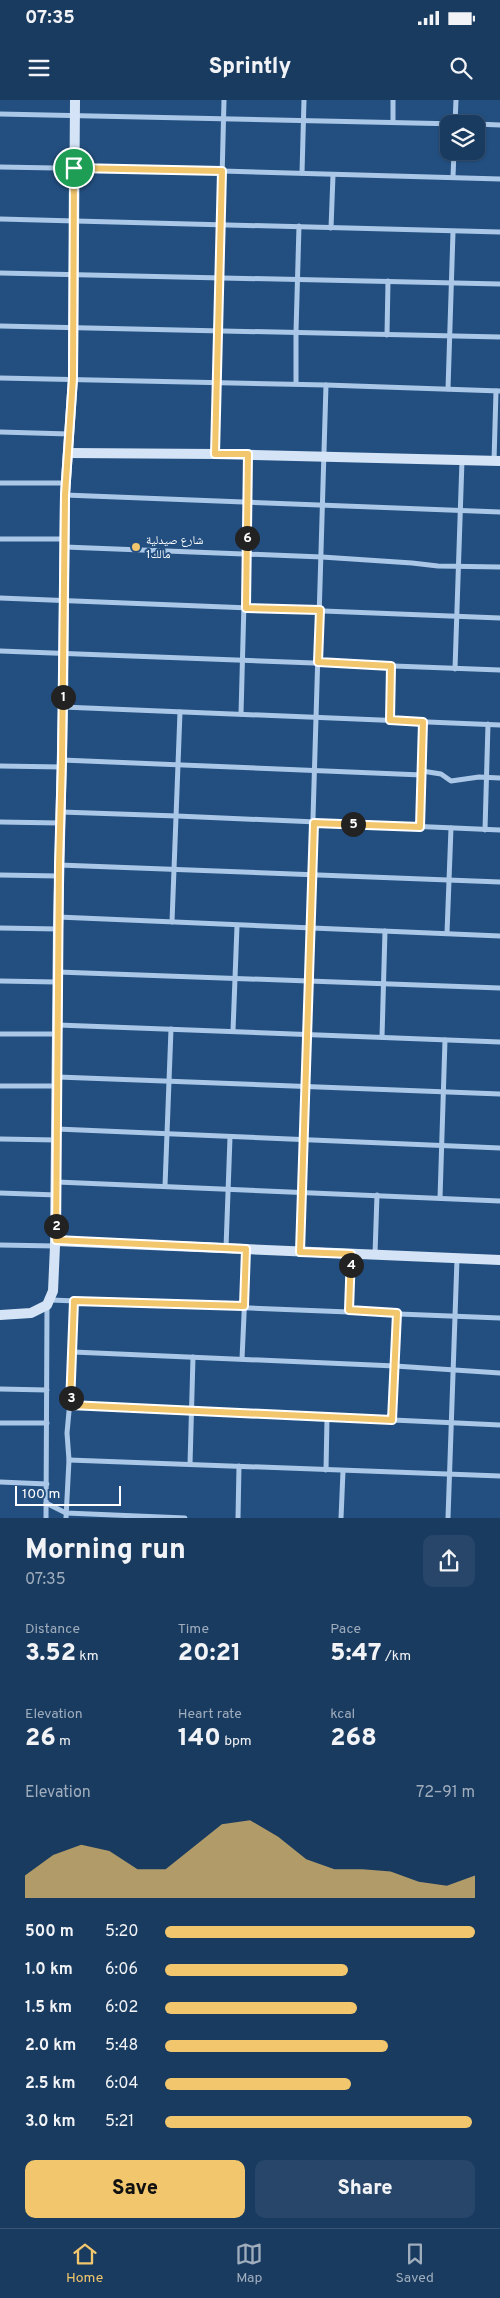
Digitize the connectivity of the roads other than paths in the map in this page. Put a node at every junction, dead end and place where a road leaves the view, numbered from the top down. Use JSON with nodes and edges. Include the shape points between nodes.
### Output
{"nodes":[{"id":1,"x":75,"y":100,"type":"edge"},
{"id":2,"x":224,"y":100,"type":"edge"},
{"id":3,"x":304,"y":100,"type":"edge"},
{"id":4,"x":394,"y":100,"type":"edge"},
{"id":5,"x":456,"y":100,"type":"edge"},
{"id":6,"x":0,"y":114,"type":"edge"},
{"id":7,"x":457,"y":115,"type":"edge"},
{"id":8,"x":75,"y":116,"type":"junction"},
{"id":9,"x":223,"y":118,"type":"junction"},
{"id":10,"x":303,"y":120,"type":"junction"},
{"id":11,"x":393,"y":122,"type":"junction"},
{"id":12,"x":440,"y":123,"type":"edge"},
{"id":13,"x":485,"y":124,"type":"edge"},
{"id":14,"x":500,"y":125,"type":"edge"},
{"id":15,"x":454,"y":160,"type":"edge"},
{"id":16,"x":0,"y":168,"type":"edge"},
{"id":17,"x":74,"y":168,"type":"junction"},
{"id":18,"x":222,"y":171,"type":"junction"},
{"id":19,"x":302,"y":173,"type":"junction"},
{"id":20,"x":333,"y":175,"type":"junction"},
{"id":21,"x":454,"y":177,"type":"junction"},
{"id":22,"x":500,"y":179,"type":"edge"},
{"id":23,"x":0,"y":219,"type":"edge"},
{"id":24,"x":73,"y":220,"type":"junction"},
{"id":25,"x":220,"y":224,"type":"junction"},
{"id":26,"x":300,"y":226,"type":"junction"},
{"id":27,"x":332,"y":228,"type":"junction"},
{"id":28,"x":453,"y":232,"type":"junction"},
{"id":29,"x":500,"y":232,"type":"edge"},
{"id":30,"x":0,"y":273,"type":"edge"},
{"id":31,"x":72,"y":274,"type":"junction"},
{"id":32,"x":218,"y":276,"type":"junction"},
{"id":33,"x":297,"y":278,"type":"junction"},
{"id":34,"x":388,"y":281,"type":"junction"},
{"id":35,"x":451,"y":283,"type":"junction"},
{"id":36,"x":500,"y":284,"type":"edge"},
{"id":37,"x":0,"y":326,"type":"edge"},
{"id":38,"x":72,"y":327,"type":"junction"},
{"id":39,"x":218,"y":330,"type":"junction"},
{"id":40,"x":296,"y":332,"type":"junction"},
{"id":41,"x":387,"y":334,"type":"junction"},
{"id":42,"x":450,"y":336,"type":"junction"},
{"id":43,"x":500,"y":337,"type":"edge"},
{"id":44,"x":0,"y":378,"type":"edge"},
{"id":45,"x":73,"y":378,"type":"junction"},
{"id":46,"x":217,"y":382,"type":"junction"},
{"id":47,"x":296,"y":384,"type":"junction"},
{"id":48,"x":326,"y":385,"type":"junction"},
{"id":49,"x":448,"y":389,"type":"junction"},
{"id":50,"x":498,"y":391,"type":"edge"},
{"id":51,"x":0,"y":432,"type":"edge"},
{"id":52,"x":70,"y":434,"type":"junction"},
{"id":53,"x":69,"y":453,"type":"junction"},
{"id":54,"x":215,"y":454,"type":"junction"},
{"id":55,"x":248,"y":454,"type":"junction"},
{"id":56,"x":325,"y":456,"type":"junction"},
{"id":57,"x":462,"y":460,"type":"junction"},
{"id":58,"x":497,"y":461,"type":"edge"},
{"id":59,"x":0,"y":483,"type":"edge"},
{"id":60,"x":66,"y":483,"type":"junction"},
{"id":61,"x":65,"y":495,"type":"junction"},
{"id":62,"x":247,"y":502,"type":"junction"},
{"id":63,"x":323,"y":504,"type":"junction"},
{"id":64,"x":460,"y":511,"type":"junction"},
{"id":65,"x":500,"y":512,"type":"edge"},
{"id":66,"x":0,"y":539,"type":"edge"},
{"id":67,"x":65,"y":543,"type":"junction"},
{"id":68,"x":246,"y":554,"type":"junction"},
{"id":69,"x":322,"y":557,"type":"junction"},
{"id":70,"x":500,"y":566,"type":"edge"},
{"id":71,"x":459,"y":567,"type":"junction"},
{"id":72,"x":0,"y":598,"type":"edge"},
{"id":73,"x":64,"y":600,"type":"junction"},
{"id":74,"x":246,"y":608,"type":"junction"},
{"id":75,"x":320,"y":610,"type":"junction"},
{"id":76,"x":456,"y":617,"type":"junction"},
{"id":77,"x":500,"y":618,"type":"edge"},
{"id":78,"x":0,"y":651,"type":"edge"},
{"id":79,"x":64,"y":653,"type":"junction"},
{"id":80,"x":243,"y":660,"type":"junction"},
{"id":81,"x":318,"y":662,"type":"junction"},
{"id":82,"x":391,"y":666,"type":"junction"},
{"id":83,"x":455,"y":669,"type":"junction"},
{"id":84,"x":500,"y":670,"type":"edge"},
{"id":85,"x":63,"y":707,"type":"junction"},
{"id":86,"x":180,"y":712,"type":"junction"},
{"id":87,"x":241,"y":714,"type":"junction"},
{"id":88,"x":316,"y":716,"type":"junction"},
{"id":89,"x":390,"y":720,"type":"junction"},
{"id":90,"x":423,"y":722,"type":"junction"},
{"id":91,"x":488,"y":724,"type":"junction"},
{"id":92,"x":500,"y":725,"type":"edge"},
{"id":93,"x":62,"y":763,"type":"junction"},
{"id":94,"x":178,"y":764,"type":"junction"},
{"id":95,"x":0,"y":766,"type":"edge"},
{"id":96,"x":315,"y":769,"type":"junction"},
{"id":97,"x":422,"y":773,"type":"junction"},
{"id":98,"x":486,"y":777,"type":"junction"},
{"id":99,"x":500,"y":778,"type":"edge"},
{"id":100,"x":60,"y":812,"type":"junction"},
{"id":101,"x":177,"y":816,"type":"junction"},
{"id":102,"x":0,"y":822,"type":"edge"},
{"id":103,"x":60,"y":823,"type":"junction"},
{"id":104,"x":314,"y":823,"type":"junction"},
{"id":105,"x":420,"y":827,"type":"junction"},
{"id":106,"x":450,"y":828,"type":"junction"},
{"id":107,"x":484,"y":830,"type":"junction"},
{"id":108,"x":500,"y":830,"type":"edge"},
{"id":109,"x":175,"y":870,"type":"junction"},
{"id":110,"x":59,"y":871,"type":"junction"},
{"id":111,"x":0,"y":875,"type":"edge"},
{"id":112,"x":312,"y":876,"type":"junction"},
{"id":113,"x":449,"y":880,"type":"junction"},
{"id":114,"x":500,"y":882,"type":"edge"},
{"id":115,"x":58,"y":917,"type":"junction"},
{"id":116,"x":172,"y":922,"type":"junction"},
{"id":117,"x":237,"y":926,"type":"junction"},
{"id":118,"x":0,"y":928,"type":"edge"},
{"id":119,"x":58,"y":929,"type":"junction"},
{"id":120,"x":310,"y":929,"type":"junction"},
{"id":121,"x":386,"y":931,"type":"junction"},
{"id":122,"x":447,"y":933,"type":"junction"},
{"id":123,"x":500,"y":936,"type":"edge"},
{"id":124,"x":58,"y":977,"type":"junction"},
{"id":125,"x":235,"y":979,"type":"junction"},
{"id":126,"x":0,"y":981,"type":"edge"},
{"id":127,"x":309,"y":981,"type":"junction"},
{"id":128,"x":383,"y":984,"type":"junction"},
{"id":129,"x":500,"y":988,"type":"edge"},
{"id":130,"x":58,"y":1029,"type":"junction"},
{"id":131,"x":171,"y":1029,"type":"junction"},
{"id":132,"x":233,"y":1031,"type":"junction"},
{"id":133,"x":0,"y":1034,"type":"edge"},
{"id":134,"x":307,"y":1034,"type":"junction"},
{"id":135,"x":382,"y":1037,"type":"junction"},
{"id":136,"x":445,"y":1040,"type":"junction"},
{"id":137,"x":500,"y":1042,"type":"edge"},
{"id":138,"x":58,"y":1081,"type":"junction"},
{"id":139,"x":168,"y":1081,"type":"junction"},
{"id":140,"x":0,"y":1086,"type":"edge"},
{"id":141,"x":306,"y":1087,"type":"junction"},
{"id":142,"x":444,"y":1092,"type":"junction"},
{"id":143,"x":500,"y":1094,"type":"edge"},
{"id":144,"x":57,"y":1134,"type":"junction"},
{"id":145,"x":167,"y":1134,"type":"junction"},
{"id":146,"x":230,"y":1137,"type":"junction"},
{"id":147,"x":0,"y":1139,"type":"edge"},
{"id":148,"x":303,"y":1140,"type":"junction"},
{"id":149,"x":443,"y":1146,"type":"junction"},
{"id":150,"x":500,"y":1148,"type":"edge"},
{"id":151,"x":57,"y":1182,"type":"junction"},
{"id":152,"x":165,"y":1186,"type":"junction"},
{"id":153,"x":229,"y":1189,"type":"junction"},
{"id":154,"x":302,"y":1192,"type":"junction"},
{"id":155,"x":0,"y":1193,"type":"edge"},
{"id":156,"x":57,"y":1195,"type":"junction"},
{"id":157,"x":377,"y":1195,"type":"junction"},
{"id":158,"x":440,"y":1198,"type":"junction"},
{"id":159,"x":500,"y":1201,"type":"edge"},
{"id":160,"x":56,"y":1243,"type":"junction"},
{"id":161,"x":0,"y":1245,"type":"edge"},
{"id":162,"x":226,"y":1248,"type":"junction"},
{"id":163,"x":246,"y":1249,"type":"junction"},
{"id":164,"x":300,"y":1252,"type":"junction"},
{"id":165,"x":351,"y":1254,"type":"junction"},
{"id":166,"x":375,"y":1255,"type":"junction"},
{"id":167,"x":457,"y":1258,"type":"junction"},
{"id":168,"x":500,"y":1260,"type":"edge"},
{"id":169,"x":74,"y":1301,"type":"junction"},
{"id":170,"x":49,"y":1302,"type":"junction"},
{"id":171,"x":244,"y":1306,"type":"junction"},
{"id":172,"x":349,"y":1310,"type":"junction"},
{"id":173,"x":397,"y":1313,"type":"junction"},
{"id":174,"x":0,"y":1315,"type":"edge"},
{"id":175,"x":455,"y":1316,"type":"junction"},
{"id":176,"x":500,"y":1318,"type":"edge"},
{"id":177,"x":73,"y":1352,"type":"junction"},
{"id":178,"x":193,"y":1357,"type":"junction"},
{"id":179,"x":242,"y":1359,"type":"junction"},
{"id":180,"x":395,"y":1366,"type":"junction"},
{"id":181,"x":453,"y":1369,"type":"junction"},
{"id":182,"x":500,"y":1372,"type":"edge"},
{"id":183,"x":0,"y":1390,"type":"edge"},
{"id":184,"x":47,"y":1390,"type":"junction"},
{"id":185,"x":70,"y":1405,"type":"junction"},
{"id":186,"x":192,"y":1412,"type":"junction"},
{"id":187,"x":328,"y":1418,"type":"junction"},
{"id":188,"x":392,"y":1420,"type":"junction"},
{"id":189,"x":0,"y":1423,"type":"edge"},
{"id":190,"x":47,"y":1423,"type":"junction"},
{"id":191,"x":451,"y":1423,"type":"junction"},
{"id":192,"x":500,"y":1425,"type":"edge"},
{"id":193,"x":69,"y":1460,"type":"junction"},
{"id":194,"x":190,"y":1464,"type":"junction"},
{"id":195,"x":239,"y":1466,"type":"junction"},
{"id":196,"x":326,"y":1470,"type":"junction"},
{"id":197,"x":343,"y":1471,"type":"junction"},
{"id":198,"x":449,"y":1474,"type":"junction"},
{"id":199,"x":500,"y":1476,"type":"edge"},
{"id":200,"x":0,"y":1482,"type":"edge"},
{"id":201,"x":47,"y":1484,"type":"junction"},
{"id":202,"x":46,"y":1503,"type":"junction"},
{"id":203,"x":66,"y":1515,"type":"edge"},
{"id":204,"x":46,"y":1518,"type":"edge"},
{"id":205,"x":185,"y":1518,"type":"edge"},
{"id":206,"x":238,"y":1518,"type":"edge"},
{"id":207,"x":341,"y":1518,"type":"edge"},
{"id":208,"x":448,"y":1518,"type":"edge"}],
"edges":[{"from":1,"to":8,"type":"main road"},
{"from":2,"to":9,"type":"street"},
{"from":3,"to":10,"type":"street"},
{"from":4,"to":11,"type":"street"},
{"from":5,"to":7,"type":"street"},
{"from":6,"to":8,"type":"street"},
{"from":8,"to":9,"type":"street"},
{"from":8,"to":17,"type":"main road"},
{"from":9,"to":10,"type":"street"},
{"from":9,"to":18,"type":"street"},
{"from":10,"to":11,"type":"street"},
{"from":10,"to":19,"type":"street"},
{"from":11,"to":12,"type":"street"},
{"from":13,"to":14,"type":"street"},
{"from":15,"to":21,"type":"street"},
{"from":16,"to":17,"type":"street"},
{"from":17,"to":18,"type":"street"},
{"from":17,"to":24,"type":"main road"},
{"from":18,"to":19,"type":"street"},
{"from":18,"to":25,"type":"street"},
{"from":19,"to":20,"type":"street"},
{"from":20,"to":21,"type":"street"},
{"from":20,"to":27,"type":"street"},
{"from":21,"to":22,"type":"street"},
{"from":23,"to":24,"type":"street"},
{"from":24,"to":25,"type":"street"},
{"from":24,"to":31,"type":"main road"},
{"from":25,"to":26,"type":"street"},
{"from":25,"to":32,"type":"street"},
{"from":26,"to":27,"type":"street"},
{"from":26,"to":33,"type":"street"},
{"from":27,"to":28,"type":"street"},
{"from":28,"to":29,"type":"street"},
{"from":28,"to":35,"type":"street"},
{"from":30,"to":31,"type":"street"},
{"from":31,"to":32,"type":"street"},
{"from":31,"to":38,"type":"main road"},
{"from":32,"to":33,"type":"street"},
{"from":32,"to":39,"type":"street"},
{"from":33,"to":34,"type":"street"},
{"from":33,"to":40,"type":"street"},
{"from":34,"to":35,"type":"street"},
{"from":34,"to":41,"type":"street"},
{"from":35,"to":36,"type":"street"},
{"from":35,"to":42,"type":"street"},
{"from":37,"to":38,"type":"street"},
{"from":38,"to":39,"type":"street"},
{"from":38,"to":45,"type":"main road"},
{"from":39,"to":40,"type":"street"},
{"from":39,"to":46,"type":"street"},
{"from":40,"to":41,"type":"street"},
{"from":40,"to":47,"type":"street"},
{"from":41,"to":42,"type":"street"},
{"from":42,"to":43,"type":"street"},
{"from":42,"to":49,"type":"street"},
{"from":44,"to":45,"type":"street"},
{"from":45,"to":46,"type":"street"},
{"from":45,"to":52,"type":"main road"},
{"from":46,"to":47,"type":"street"},
{"from":46,"to":54,"type":"street"},
{"from":47,"to":48,"type":"street"},
{"from":48,"to":49,"type":"street"},
{"from":48,"to":56,"type":"street"},
{"from":49,"to":50,"type":"street"},
{"from":50,"to":58,"type":"street"},
{"from":51,"to":52,"type":"street"},
{"from":52,"to":53,"type":"main road"},
{"from":53,"to":54,"type":"main road"},
{"from":53,"to":60,"type":"main road"},
{"from":54,"to":55,"type":"main road"},
{"from":55,"to":56,"type":"main road"},
{"from":55,"to":62,"type":"street"},
{"from":56,"to":57,"type":"main road"},
{"from":56,"to":63,"type":"street"},
{"from":57,"to":58,"type":"main road"},
{"from":57,"to":64,"type":"street"},
{"from":59,"to":60,"type":"street"},
{"from":60,"to":61,"type":"main road"},
{"from":61,"to":62,"type":"street"},
{"from":61,"to":67,"type":"main road"},
{"from":62,"to":63,"type":"street"},
{"from":62,"to":68,"type":"street"},
{"from":63,"to":64,"type":"street"},
{"from":63,"to":69,"type":"street"},
{"from":64,"to":65,"type":"street"},
{"from":64,"to":71,"type":"street"},
{"from":66,"to":67,"type":"street"},
{"from":67,"to":68,"type":"street"},
{"from":67,"to":73,"type":"main road"},
{"from":68,"to":69,"type":"street"},
{"from":68,"to":74,"type":"street"},
{"from":69,"to":71,"type":"street"},
{"from":69,"to":75,"type":"street"},
{"from":70,"to":71,"type":"street"},
{"from":71,"to":76,"type":"street"},
{"from":72,"to":73,"type":"street"},
{"from":73,"to":74,"type":"street"},
{"from":73,"to":79,"type":"main road"},
{"from":74,"to":75,"type":"street"},
{"from":74,"to":80,"type":"street"},
{"from":75,"to":76,"type":"street"},
{"from":75,"to":81,"type":"street"},
{"from":76,"to":77,"type":"street"},
{"from":76,"to":83,"type":"street"},
{"from":78,"to":79,"type":"street"},
{"from":79,"to":80,"type":"street"},
{"from":79,"to":85,"type":"main road"},
{"from":80,"to":81,"type":"street"},
{"from":80,"to":87,"type":"street"},
{"from":81,"to":82,"type":"street"},
{"from":81,"to":88,"type":"street"},
{"from":82,"to":83,"type":"street"},
{"from":82,"to":89,"type":"street"},
{"from":83,"to":84,"type":"street"},
{"from":85,"to":86,"type":"street"},
{"from":85,"to":93,"type":"main road"},
{"from":86,"to":87,"type":"street"},
{"from":86,"to":94,"type":"street"},
{"from":87,"to":88,"type":"street"},
{"from":88,"to":89,"type":"street"},
{"from":88,"to":96,"type":"street"},
{"from":89,"to":90,"type":"street"},
{"from":90,"to":91,"type":"street"},
{"from":90,"to":97,"type":"street"},
{"from":91,"to":92,"type":"street"},
{"from":91,"to":98,"type":"street"},
{"from":93,"to":94,"type":"street"},
{"from":93,"to":95,"type":"street"},
{"from":93,"to":100,"type":"main road"},
{"from":94,"to":96,"type":"street"},
{"from":94,"to":101,"type":"street"},
{"from":96,"to":97,"type":"street"},
{"from":96,"to":104,"type":"street"},
{"from":97,"to":98,"type":"street","via":[[441,774],[451,781]]},
{"from":97,"to":105,"type":"street"},
{"from":98,"to":99,"type":"street"},
{"from":98,"to":107,"type":"street"},
{"from":100,"to":101,"type":"street"},
{"from":100,"to":103,"type":"main road"},
{"from":101,"to":104,"type":"street"},
{"from":101,"to":109,"type":"street"},
{"from":102,"to":103,"type":"street"},
{"from":103,"to":110,"type":"main road"},
{"from":104,"to":105,"type":"street"},
{"from":104,"to":112,"type":"street"},
{"from":105,"to":106,"type":"street"},
{"from":106,"to":107,"type":"street"},
{"from":106,"to":113,"type":"street"},
{"from":107,"to":108,"type":"street"},
{"from":109,"to":110,"type":"street"},
{"from":109,"to":112,"type":"street"},
{"from":109,"to":116,"type":"street"},
{"from":110,"to":111,"type":"street"},
{"from":110,"to":115,"type":"main road"},
{"from":112,"to":113,"type":"street"},
{"from":112,"to":120,"type":"street"},
{"from":113,"to":114,"type":"street"},
{"from":113,"to":122,"type":"street"},
{"from":115,"to":116,"type":"street"},
{"from":115,"to":119,"type":"main road"},
{"from":116,"to":117,"type":"street"},
{"from":117,"to":120,"type":"street"},
{"from":117,"to":125,"type":"street"},
{"from":118,"to":119,"type":"street"},
{"from":119,"to":124,"type":"main road"},
{"from":120,"to":121,"type":"street"},
{"from":120,"to":127,"type":"street"},
{"from":121,"to":122,"type":"street"},
{"from":121,"to":128,"type":"street"},
{"from":122,"to":123,"type":"street"},
{"from":124,"to":125,"type":"street"},
{"from":124,"to":126,"type":"street"},
{"from":124,"to":130,"type":"main road"},
{"from":125,"to":127,"type":"street"},
{"from":125,"to":132,"type":"street"},
{"from":127,"to":128,"type":"street"},
{"from":127,"to":134,"type":"street"},
{"from":128,"to":129,"type":"street"},
{"from":128,"to":135,"type":"street"},
{"from":130,"to":131,"type":"street"},
{"from":130,"to":133,"type":"street"},
{"from":130,"to":138,"type":"main road"},
{"from":131,"to":132,"type":"street"},
{"from":131,"to":139,"type":"street"},
{"from":132,"to":134,"type":"street"},
{"from":134,"to":135,"type":"street"},
{"from":134,"to":141,"type":"street"},
{"from":135,"to":136,"type":"street"},
{"from":136,"to":137,"type":"street"},
{"from":136,"to":142,"type":"street"},
{"from":138,"to":139,"type":"street"},
{"from":138,"to":140,"type":"street"},
{"from":138,"to":144,"type":"main road"},
{"from":139,"to":141,"type":"street"},
{"from":139,"to":145,"type":"street"},
{"from":141,"to":142,"type":"street"},
{"from":141,"to":148,"type":"street"},
{"from":142,"to":143,"type":"street"},
{"from":142,"to":149,"type":"street"},
{"from":144,"to":145,"type":"street"},
{"from":144,"to":147,"type":"street"},
{"from":144,"to":151,"type":"main road"},
{"from":145,"to":146,"type":"street"},
{"from":145,"to":152,"type":"street"},
{"from":146,"to":148,"type":"street"},
{"from":146,"to":153,"type":"street"},
{"from":148,"to":149,"type":"street"},
{"from":148,"to":154,"type":"street"},
{"from":149,"to":150,"type":"street"},
{"from":149,"to":158,"type":"street"},
{"from":151,"to":152,"type":"street"},
{"from":151,"to":156,"type":"main road"},
{"from":152,"to":153,"type":"street"},
{"from":153,"to":154,"type":"street"},
{"from":153,"to":162,"type":"street"},
{"from":154,"to":157,"type":"street"},
{"from":154,"to":164,"type":"street"},
{"from":155,"to":156,"type":"street"},
{"from":156,"to":160,"type":"main road"},
{"from":157,"to":158,"type":"street"},
{"from":157,"to":166,"type":"street"},
{"from":158,"to":159,"type":"street"},
{"from":160,"to":161,"type":"street"},
{"from":160,"to":162,"type":"main road"},
{"from":160,"to":170,"type":"main road"},
{"from":162,"to":163,"type":"main road"},
{"from":163,"to":164,"type":"main road"},
{"from":163,"to":171,"type":"street"},
{"from":164,"to":165,"type":"main road"},
{"from":165,"to":166,"type":"main road"},
{"from":165,"to":172,"type":"street"},
{"from":166,"to":167,"type":"main road"},
{"from":167,"to":168,"type":"main road"},
{"from":167,"to":175,"type":"street"},
{"from":169,"to":170,"type":"street"},
{"from":169,"to":171,"type":"street"},
{"from":169,"to":177,"type":"street"},
{"from":170,"to":174,"type":"main road","via":[[31,1314]]},
{"from":170,"to":184,"type":"street"},
{"from":171,"to":172,"type":"street"},
{"from":171,"to":179,"type":"street"},
{"from":172,"to":173,"type":"street"},
{"from":173,"to":175,"type":"street"},
{"from":173,"to":180,"type":"street"},
{"from":175,"to":176,"type":"street"},
{"from":175,"to":181,"type":"street"},
{"from":177,"to":178,"type":"street"},
{"from":177,"to":185,"type":"street"},
{"from":178,"to":179,"type":"street"},
{"from":178,"to":186,"type":"street"},
{"from":179,"to":180,"type":"street"},
{"from":180,"to":181,"type":"street"},
{"from":180,"to":188,"type":"street"},
{"from":181,"to":182,"type":"street"},
{"from":181,"to":191,"type":"street"},
{"from":183,"to":184,"type":"street"},
{"from":184,"to":190,"type":"street"},
{"from":185,"to":186,"type":"street"},
{"from":185,"to":193,"type":"street","via":[[67,1432]]},
{"from":186,"to":187,"type":"street"},
{"from":186,"to":194,"type":"street"},
{"from":187,"to":188,"type":"street"},
{"from":187,"to":196,"type":"street"},
{"from":188,"to":191,"type":"street"},
{"from":189,"to":190,"type":"street"},
{"from":190,"to":201,"type":"street"},
{"from":191,"to":192,"type":"street"},
{"from":191,"to":198,"type":"street"},
{"from":193,"to":194,"type":"street"},
{"from":193,"to":203,"type":"street"},
{"from":194,"to":195,"type":"street"},
{"from":195,"to":196,"type":"street"},
{"from":195,"to":206,"type":"street"},
{"from":196,"to":197,"type":"street"},
{"from":197,"to":198,"type":"street"},
{"from":197,"to":207,"type":"street"},
{"from":198,"to":199,"type":"street"},
{"from":198,"to":208,"type":"street"},
{"from":200,"to":201,"type":"street"},
{"from":201,"to":202,"type":"street"},
{"from":202,"to":203,"type":"street"},
{"from":202,"to":204,"type":"street"},
{"from":203,"to":205,"type":"street"}]}
